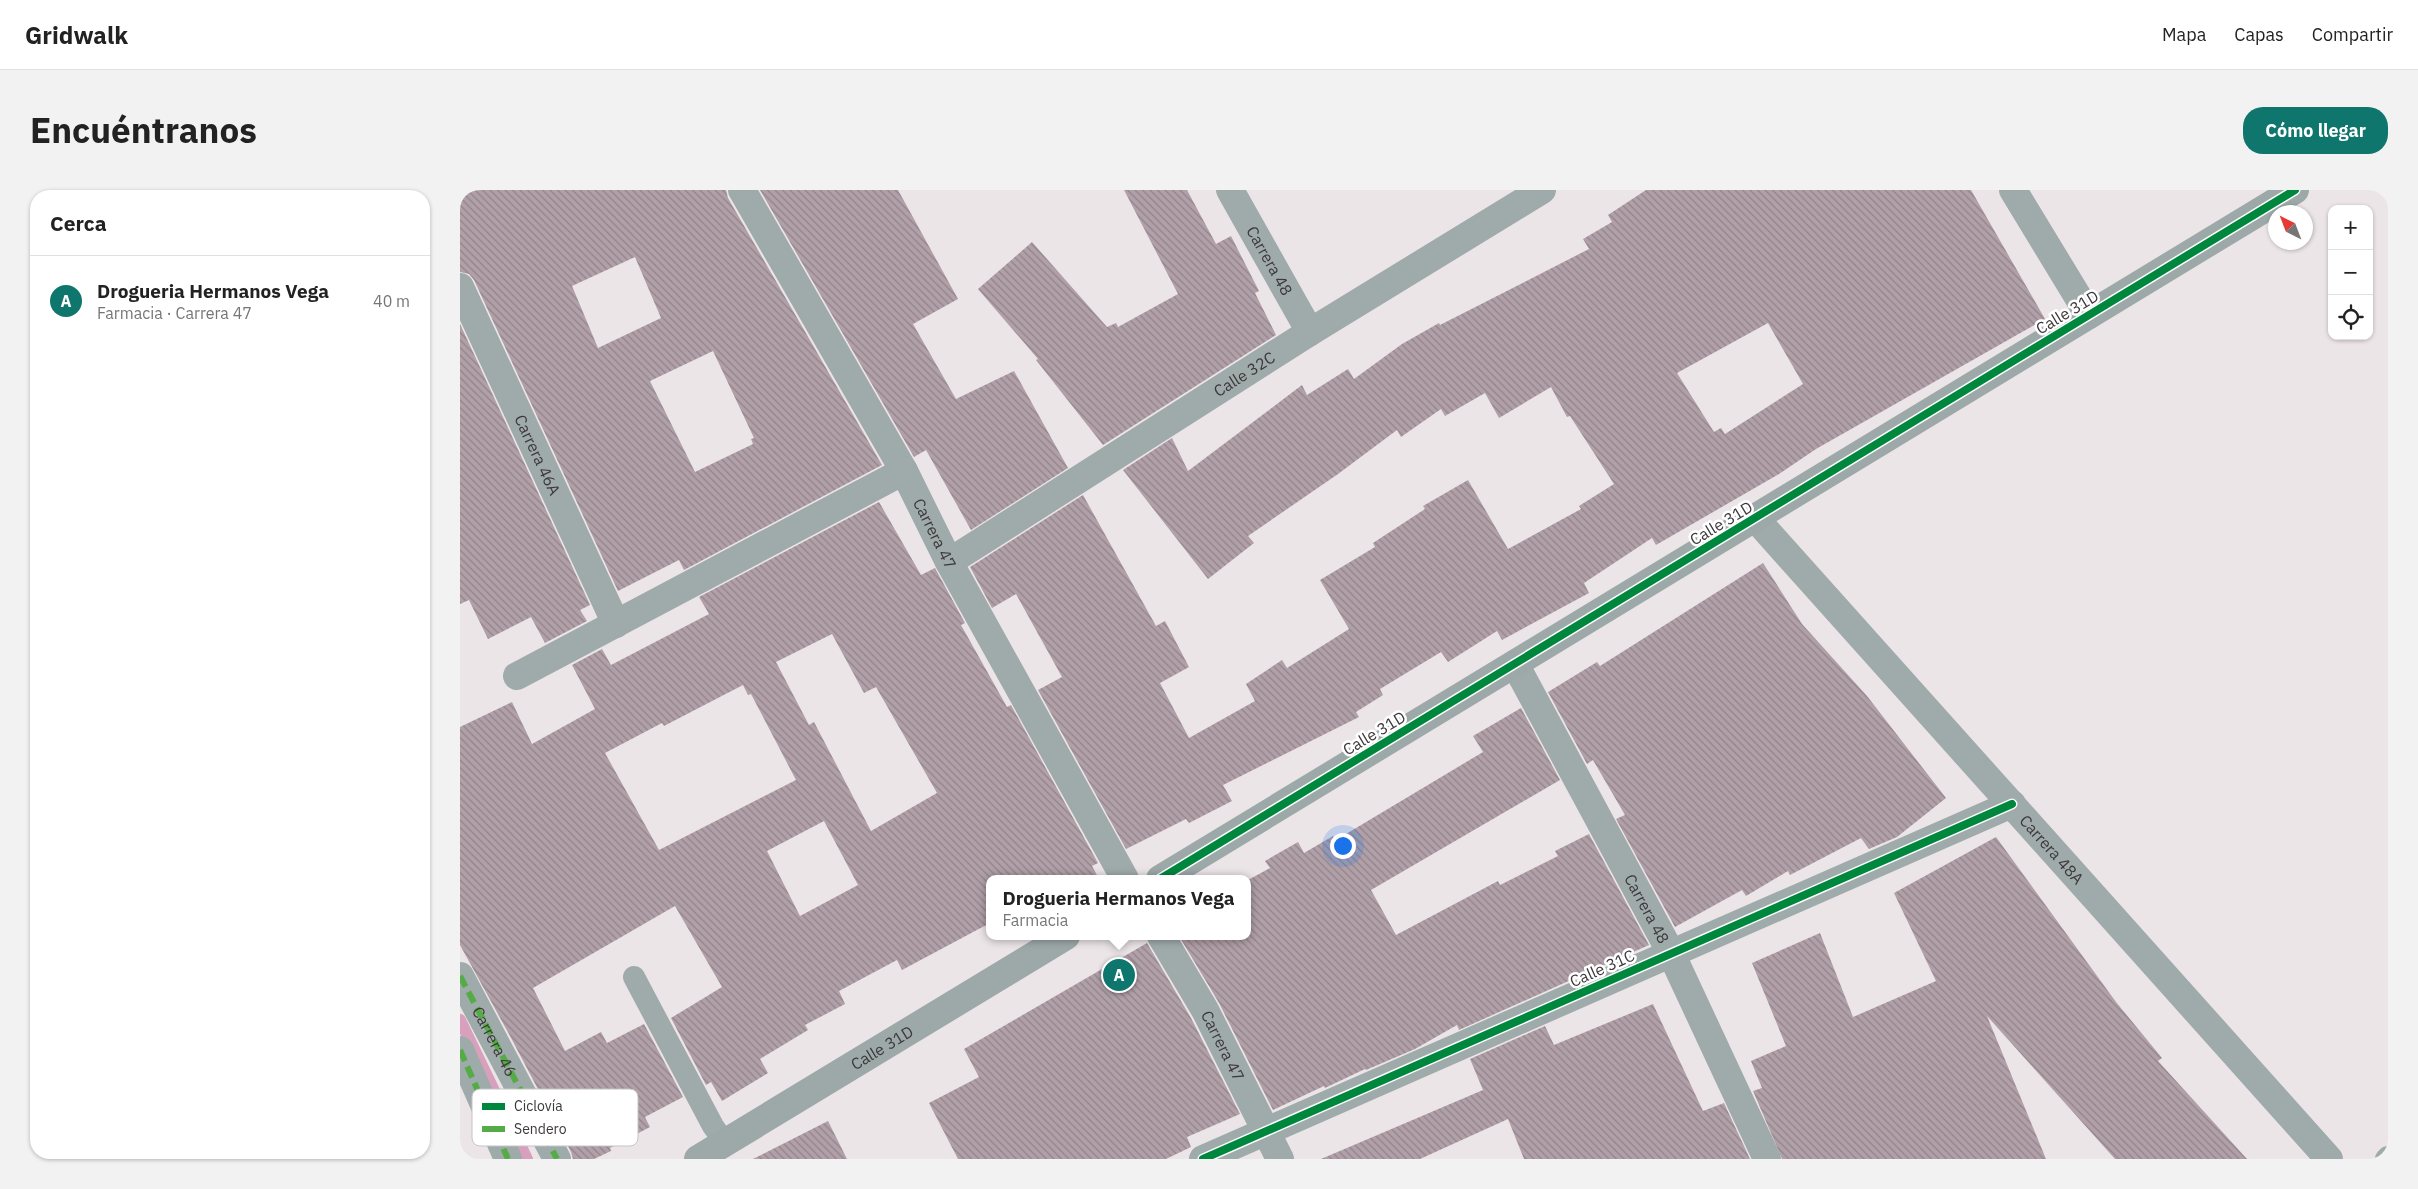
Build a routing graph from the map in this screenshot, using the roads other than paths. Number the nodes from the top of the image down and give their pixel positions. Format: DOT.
graph roads {
  1 [pos="742,190"];
  2 [pos="1230,190"];
  3 [pos="1542,190"];
  4 [pos="2013,190"];
  5 [pos="2295,190"];
  6 [pos="460,287"];
  7 [pos="2089,315"];
  8 [pos="1310,332"];
  9 [pos="904,471"];
  10 [pos="1755,518"];
  11 [pos="949,562"];
  12 [pos="616,624"];
  13 [pos="1515,664"];
  14 [pos="517,676"];
  15 [pos="2012,804"];
  16 [pos="1123,875"];
  17 [pos="1167,875"];
  18 [pos="1059,940"];
  19 [pos="1163,940"];
  20 [pos="1671,953"];
  21 [pos="460,976"];
  22 [pos="634,977"];
  23 [pos="460,1050"];
  24 [pos="477,1089"];
  25 [pos="520,1089"];
  26 [pos="1266,1130"];
  27 [pos="725,1143"];
  28 [pos="502,1146"];
  29 [pos="550,1146"];
  30 [pos="508,1159"];
  31 [pos="557,1159"];
  32 [pos="698,1159"];
  33 [pos="1203,1159"];
  34 [pos="1280,1159"];
  35 [pos="1767,1159"];
  36 [pos="2329,1159"];
  1 -- 9 [label="street, Carrera 47"];
  2 -- 8 [label="street, Carrera 48"];
  3 -- 8 [label="street, Calle 32C"];
  4 -- 7 [label="street"];
  5 -- 7 [label="street, Calle 31D"];
  6 -- 12 [label="street, Carrera 46A"];
  7 -- 10 [label="street, Calle 31D"];
  8 -- 11 [label="street, Calle 32C"];
  9 -- 11 [label="street, Carrera 47"];
  9 -- 12 [label="street"];
  10 -- 13 [label="street, Calle 31D"];
  10 -- 15 [label="street, Carrera 48A"];
  11 -- 16 [label="street, Carrera 47"];
  12 -- 14 [label="street"];
  13 -- 17 [label="street, Calle 31D"];
  13 -- 20 [label="street, Carrera 48"];
  15 -- 20 [label="street, Calle 31C"];
  15 -- 36 [label="street, Carrera 48A"];
  18 -- 27 [label="street, Calle 31D"];
  19 -- 26 [label="street, Carrera 47"];
  20 -- 26 [label="street, Calle 31C"];
  20 -- 35 [label="street, Carrera 48"];
  21 -- 25 [label="street, Carrera 46"];
  22 -- 27 [label="lane"];
  23 -- 24 [label="street"];
  26 -- 33 [label="street, Calle 31C"];
  26 -- 34 [label="street, Carrera 47"];
  27 -- 32 [label="street, Calle 31D"];
  28 -- 30 [label="street"];
  29 -- 31 [label="street, Carrera 46"];
}
